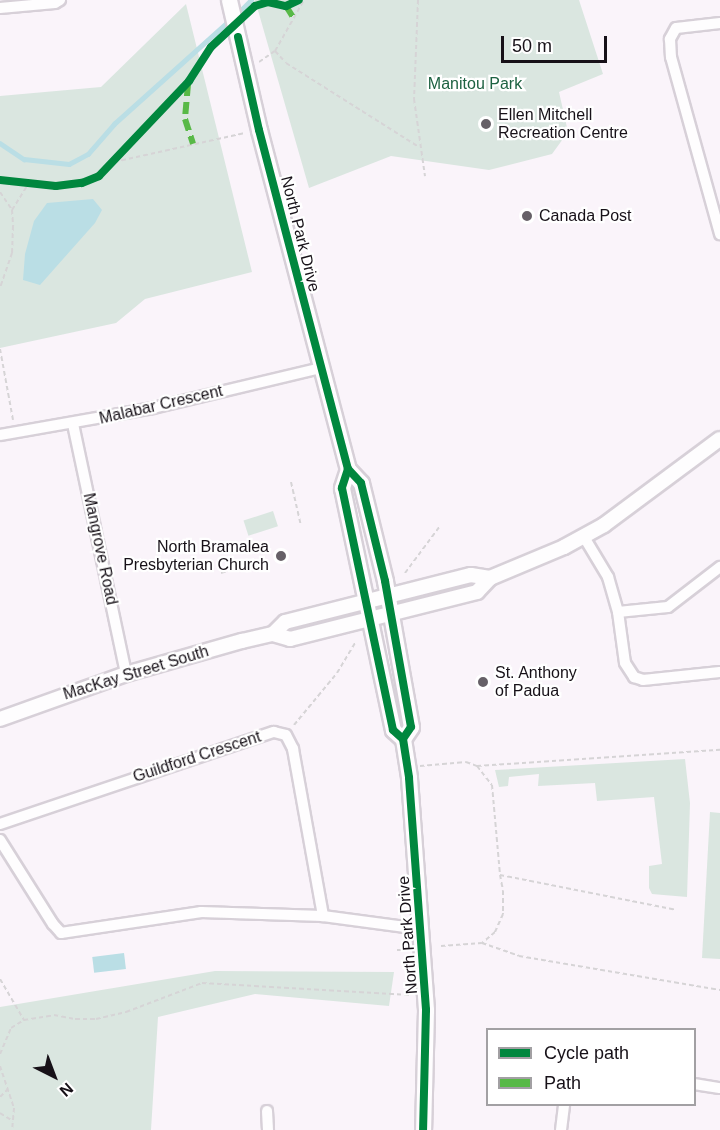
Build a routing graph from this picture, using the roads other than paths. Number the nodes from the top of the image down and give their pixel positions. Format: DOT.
graph roads {
  1 [pos="60,0"];
  2 [pos="229,2"];
  3 [pos="0,8"];
  4 [pos="720,23"];
  5 [pos="720,234"];
  6 [pos="321,368"];
  7 [pos="74,424"];
  8 [pos="0,435"];
  9 [pos="720,439"];
  10 [pos="348,469"];
  11 [pos="584,537"];
  12 [pos="720,567"];
  13 [pos="490,578"];
  14 [pos="388,595"];
  15 [pos="368,601"];
  16 [pos="618,612"];
  17 [pos="392,614"];
  18 [pos="371,618"];
  19 [pos="273,634"];
  20 [pos="720,672"];
  21 [pos="126,674"];
  22 [pos="0,719"];
  23 [pos="403,739"];
  24 [pos="0,824"];
  25 [pos="0,840"];
  26 [pos="323,916"];
  27 [pos="420,929"];
  28 [pos="696,1084"];
  29 [pos="720,1088"];
  30 [pos="564,1106"];
  31 [pos="267,1111"];
  32 [pos="268,1130"];
  33 [pos="423,1130"];
  34 [pos="561,1130"];
  1 -- 3 [label="street"];
  2 -- 6 [label="main road, North Park Drive"];
  4 -- 5 [label="street"];
  6 -- 7 [label="street, Malabar Crescent"];
  6 -- 10 [label="main road, North Park Drive"];
  7 -- 8 [label="street, Malabar Crescent"];
  7 -- 21 [label="street, Mangrove Road"];
  9 -- 11 [label="street"];
  10 -- 14 [label="main road, North Park Drive"];
  10 -- 15 [label="main road, North Park Drive"];
  11 -- 13 [label="street"];
  11 -- 16 [label="street"];
  12 -- 16 [label="street"];
  13 -- 14 [label="street, MacKay Street South"];
  13 -- 17 [label="street, MacKay Street South"];
  14 -- 15 [label="street, MacKay Street South"];
  14 -- 17 [label="main road, North Park Drive"];
  15 -- 18 [label="main road, North Park Drive"];
  15 -- 19 [label="street, MacKay Street South"];
  16 -- 20 [label="street"];
  17 -- 18 [label="street, MacKay Street South"];
  17 -- 23 [label="main road, North Park Drive"];
  18 -- 19 [label="street, MacKay Street South"];
  18 -- 23 [label="main road, North Park Drive"];
  19 -- 21 [label="street, MacKay Street South"];
  21 -- 22 [label="street, MacKay Street South"];
  23 -- 27 [label="main road, North Park Drive"];
  24 -- 26 [label="street, Guildford Crescent"];
  25 -- 26 [label="street"];
  26 -- 27 [label="street"];
  27 -- 33 [label="main road, North Park Drive"];
  28 -- 29 [label="street"];
  30 -- 34 [label="street"];
  31 -- 32 [label="street"];
}
